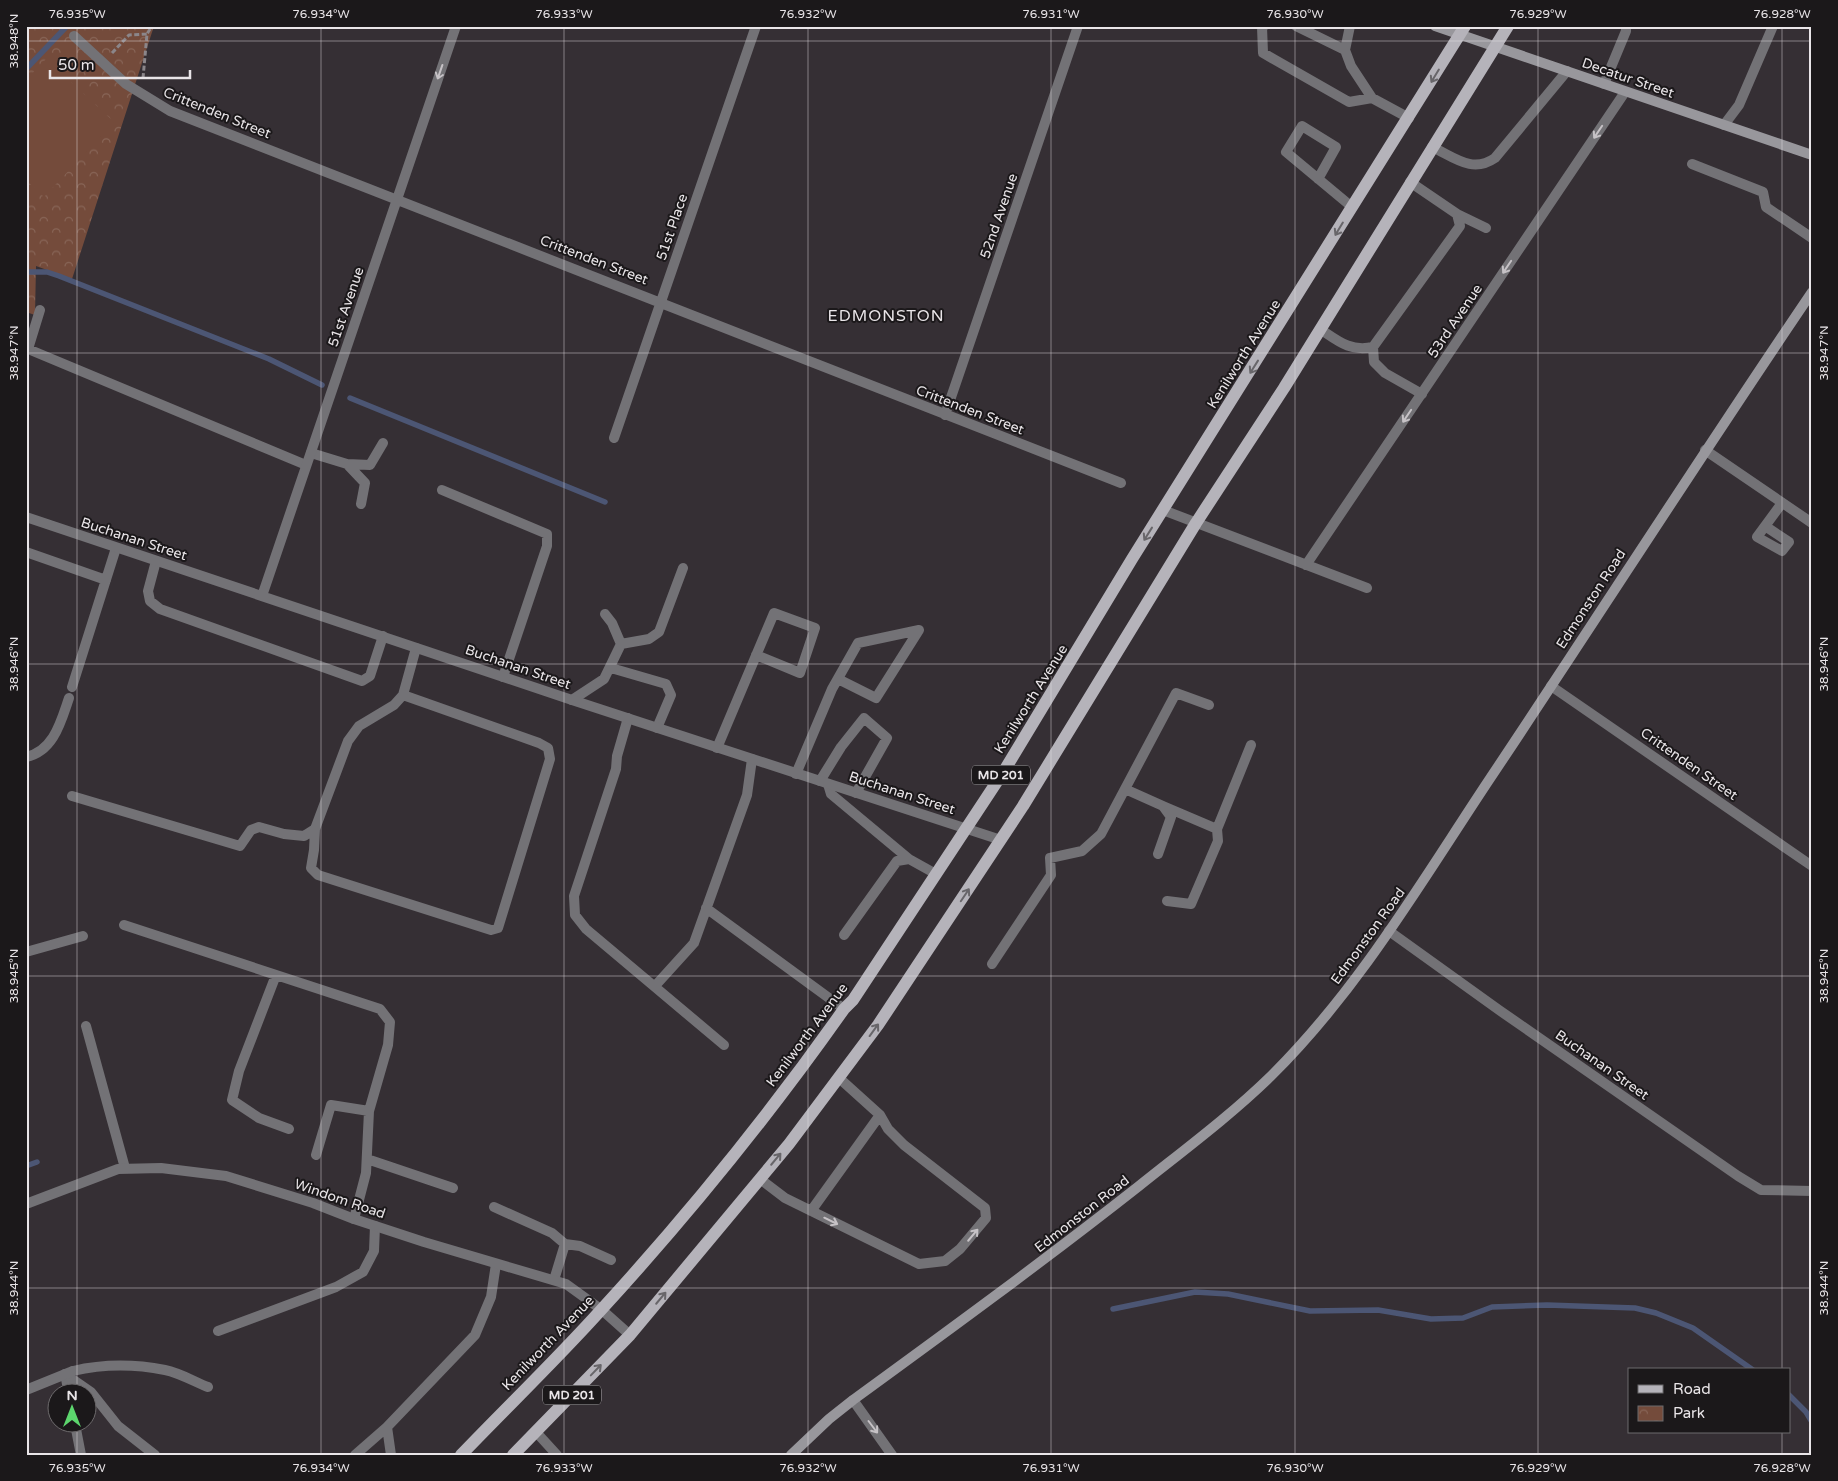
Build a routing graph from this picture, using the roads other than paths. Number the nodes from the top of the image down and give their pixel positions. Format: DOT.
graph roads {
  1 [pos="456,26"];
  2 [pos="756,26"];
  3 [pos="1078,26"];
  4 [pos="1264,26"];
  5 [pos="1296,26"];
  6 [pos="1350,26"];
  7 [pos="1435,26"];
  8 [pos="1508,26"];
  9 [pos="1626,26"];
  10 [pos="1773,26"];
  11 [pos="1462,30"];
  12 [pos="74,36"];
  13 [pos="1496,47"];
  14 [pos="1345,50"];
  15 [pos="1567,71"];
  16 [pos="1604,84"];
  17 [pos="1626,92"];
  18 [pos="1372,98"];
  19 [pos="1409,118"];
  20 [pos="1724,125"];
  21 [pos="1432,147"];
  22 [pos="1812,155"];
  23 [pos="1692,164"];
  24 [pos="1318,179"];
  25 [pos="1410,182"];
  26 [pos="398,198"];
  27 [pos="1352,207"];
  28 [pos="1457,214"];
  29 [pos="1486,228"];
  30 [pos="1812,238"];
  31 [pos="1812,292"];
  32 [pos="661,302"];
  33 [pos="40,310"];
  34 [pos="1320,329"];
  35 [pos="1373,347"];
  36 [pos="27,350"];
  37 [pos="1422,394"];
  38 [pos="945,415"];
  39 [pos="614,438"];
  40 [pos="383,443"];
  41 [pos="1705,450"];
  42 [pos="311,453"];
  43 [pos="347,464"];
  44 [pos="306,465"];
  45 [pos="1121,483"];
  46 [pos="442,490"];
  47 [pos="1782,503"];
  48 [pos="361,504"];
  49 [pos="1163,510"];
  50 [pos="26,517"];
  51 [pos="1196,523"];
  52 [pos="1812,523"];
  53 [pos="1765,526"];
  54 [pos="116,548"];
  55 [pos="26,552"];
  56 [pos="156,561"];
  57 [pos="1306,565"];
  58 [pos="683,568"];
  59 [pos="106,580"];
  60 [pos="1367,588"];
  61 [pos="262,596"];
  62 [pos="606,614"];
  63 [pos="383,636"];
  64 [pos="621,644"];
  65 [pos="416,648"];
  66 [pos="756,656"];
  67 [pos="611,668"];
  68 [pos="503,677"];
  69 [pos="838,679"];
  70 [pos="1551,686"];
  71 [pos="72,687"];
  72 [pos="403,695"];
  73 [pos="69,698"];
  74 [pos="572,700"];
  75 [pos="1209,705"];
  76 [pos="628,718"];
  77 [pos="657,728"];
  78 [pos="1251,745"];
  79 [pos="717,748"];
  80 [pos="26,757"];
  81 [pos="752,759"];
  82 [pos="796,774"];
  83 [pos="824,782"];
  84 [pos="1125,789"];
  85 [pos="856,793"];
  86 [pos="72,796"];
  87 [pos="1163,806"];
  88 [pos="966,828"];
  89 [pos="315,829"];
  90 [pos="1216,829"];
  91 [pos="1002,840"];
  92 [pos="1158,854"];
  93 [pos="909,859"];
  94 [pos="1812,866"];
  95 [pos="936,874"];
  96 [pos="1167,901"];
  97 [pos="706,908"];
  98 [pos="124,925"];
  99 [pos="1389,930"];
  100 [pos="844,935"];
  101 [pos="83,936"];
  102 [pos="26,952"];
  103 [pos="992,964"];
  104 [pos="276,975"];
  105 [pos="655,986"];
  106 [pos="844,1008"];
  107 [pos="86,1026"];
  108 [pos="724,1045"];
  109 [pos="839,1078"];
  110 [pos="369,1111"];
  111 [pos="880,1114"];
  112 [pos="289,1129"];
  113 [pos="316,1155"];
  114 [pos="366,1159"];
  115 [pos="125,1168"];
  116 [pos="760,1179"];
  117 [pos="454,1188"];
  118 [pos="1812,1191"];
  119 [pos="26,1204"];
  120 [pos="494,1208"];
  121 [pos="811,1211"];
  122 [pos="354,1219"];
  123 [pos="375,1226"];
  124 [pos="564,1244"];
  125 [pos="611,1260"];
  126 [pos="496,1264"];
  127 [pos="554,1280"];
  128 [pos="602,1310"];
  129 [pos="218,1331"];
  130 [pos="630,1335"];
  131 [pos="69,1372"];
  132 [pos="69,1384"];
  133 [pos="208,1388"];
  134 [pos="26,1390"];
  135 [pos="853,1400"];
  136 [pos="386,1427"];
  137 [pos="536,1432"];
  138 [pos="77,1434"];
  139 [pos="81,1455"];
  140 [pos="155,1455"];
  141 [pos="355,1455"];
  142 [pos="391,1455"];
  143 [pos="461,1455"];
  144 [pos="513,1455"];
  145 [pos="556,1455"];
  146 [pos="791,1455"];
  147 [pos="892,1455"];
  1 -- 26 [label="street, 51st Avenue, one-way"];
  2 -- 32 [label="street, 51st Place"];
  3 -- 38 [label="street, 52nd Avenue"];
  4 -- 18 [label="street"];
  5 -- 14 [label="street"];
  6 -- 14 [label="street"];
  7 -- 11 [label="street, Decatur Street"];
  8 -- 13 [label="main road, MD 201"];
  9 -- 16 [label="street"];
  10 -- 20 [label="street"];
  11 -- 13 [label="street, Decatur Street"];
  11 -- 19 [label="main road, Kenilworth Avenue / MD 201, one-way"];
  12 -- 26 [label="street, Crittenden Street"];
  13 -- 15 [label="street, Decatur Street"];
  13 -- 21 [label="main road, MD 201"];
  14 -- 18 [label="street"];
  15 -- 16 [label="street, Decatur Street"];
  15 -- 21 [label="street"];
  16 -- 17 [label="street, Decatur Street"];
  17 -- 20 [label="street, Decatur Street"];
  17 -- 37 [label="street, 53rd Avenue, one-way"];
  18 -- 19 [label="street"];
  19 -- 27 [label="main road, Kenilworth Avenue / MD 201"];
  20 -- 22 [label="street, Decatur Street"];
  21 -- 25 [label="main road, MD 201"];
  23 -- 30 [label="street"];
  24 -- 24 [label="street"];
  24 -- 27 [label="street"];
  25 -- 28 [label="street"];
  25 -- 34 [label="main road, MD 201"];
  26 -- 32 [label="street, Crittenden Street"];
  26 -- 42 [label="street, 51st Avenue"];
  27 -- 49 [label="main road, Kenilworth Avenue / MD 201, one-way"];
  28 -- 29 [label="street"];
  28 -- 35 [label="street"];
  31 -- 41 [label="street, Edmonston Road"];
  32 -- 38 [label="street, Crittenden Street"];
  32 -- 39 [label="street, 51st Place"];
  33 -- 36 [label="street"];
  34 -- 35 [label="street"];
  34 -- 51 [label="main road, MD 201"];
  35 -- 37 [label="street"];
  36 -- 44 [label="street"];
  37 -- 57 [label="street, 53rd Avenue, one-way"];
  38 -- 45 [label="street, Crittenden Street"];
  40 -- 43 [label="street"];
  41 -- 47 [label="street"];
  41 -- 70 [label="street, Edmonston Road"];
  42 -- 43 [label="street"];
  42 -- 44 [label="street, 51st Avenue"];
  43 -- 48 [label="street"];
  44 -- 61 [label="street, 51st Avenue"];
  46 -- 68 [label="street"];
  47 -- 52 [label="street"];
  47 -- 53 [label="street"];
  49 -- 51 [label="street"];
  49 -- 88 [label="main road, Kenilworth Avenue / MD 201, one-way"];
  50 -- 54 [label="street, Buchanan Street"];
  51 -- 57 [label="street"];
  51 -- 91 [label="main road, MD 201"];
  54 -- 56 [label="street, Buchanan Street"];
  54 -- 59 [label="street"];
  55 -- 59 [label="street"];
  56 -- 61 [label="street, Buchanan Street"];
  56 -- 63 [label="street"];
  57 -- 60 [label="street"];
  58 -- 64 [label="street"];
  59 -- 71 [label="street"];
  61 -- 63 [label="street, Buchanan Street"];
  62 -- 64 [label="street"];
  63 -- 65 [label="street, Buchanan Street"];
  64 -- 67 [label="street"];
  65 -- 68 [label="street, Buchanan Street"];
  65 -- 72 [label="street"];
  66 -- 66 [label="street"];
  66 -- 79 [label="street"];
  67 -- 74 [label="street"];
  67 -- 77 [label="street"];
  68 -- 74 [label="street, Buchanan Street"];
  69 -- 69 [label="street"];
  69 -- 82 [label="street"];
  70 -- 94 [label="street, Crittenden Street"];
  70 -- 99 [label="street, Edmonston Road"];
  72 -- 89 [label="street"];
  72 -- 89 [label="street"];
  73 -- 80 [label="street"];
  74 -- 76 [label="street, Buchanan Street"];
  75 -- 84 [label="street"];
  76 -- 77 [label="street, Buchanan Street"];
  76 -- 105 [label="street"];
  77 -- 79 [label="street, Buchanan Street"];
  78 -- 90 [label="street"];
  79 -- 81 [label="street, Buchanan Street"];
  81 -- 82 [label="street, Buchanan Street"];
  81 -- 97 [label="street"];
  82 -- 83 [label="street, Buchanan Street"];
  83 -- 85 [label="street, Buchanan Street"];
  83 -- 85 [label="street"];
  83 -- 93 [label="street"];
  84 -- 87 [label="street"];
  84 -- 103 [label="street"];
  85 -- 88 [label="street, Buchanan Street"];
  86 -- 89 [label="street"];
  87 -- 90 [label="street"];
  87 -- 92 [label="street"];
  88 -- 91 [label="street, Buchanan Street"];
  88 -- 95 [label="main road, Kenilworth Avenue / MD 201"];
  90 -- 96 [label="street"];
  109 -- 91 [label="main road, MD 201, one-way"];
  93 -- 95 [label="street"];
  93 -- 100 [label="street"];
  95 -- 106 [label="main road, Kenilworth Avenue / MD 201"];
  97 -- 105 [label="street"];
  97 -- 106 [label="street"];
  98 -- 104 [label="street"];
  99 -- 118 [label="street, Buchanan Street"];
  99 -- 135 [label="street, Edmonston Road"];
  101 -- 102 [label="street"];
  104 -- 110 [label="street"];
  104 -- 112 [label="street"];
  105 -- 108 [label="street"];
  106 -- 128 [label="main road, Kenilworth Avenue / MD 201"];
  107 -- 115 [label="street"];
  109 -- 111 [label="street"];
  116 -- 109 [label="main road, MD 201, one-way"];
  110 -- 113 [label="street"];
  110 -- 114 [label="street"];
  111 -- 121 [label="street"];
  121 -- 111 [label="street, one-way"];
  114 -- 117 [label="street"];
  114 -- 122 [label="street"];
  115 -- 119 [label="street, Windom Road"];
  115 -- 122 [label="street, Windom Road"];
  116 -- 121 [label="street"];
  130 -- 116 [label="main road, MD 201, one-way"];
  120 -- 124 [label="street"];
  122 -- 123 [label="street, Windom Road"];
  123 -- 126 [label="street, Windom Road"];
  123 -- 129 [label="street"];
  124 -- 125 [label="street"];
  124 -- 127 [label="street"];
  126 -- 127 [label="street, Windom Road"];
  126 -- 136 [label="street"];
  127 -- 128 [label="street, Windom Road"];
  128 -- 130 [label="street, Windom Road"];
  128 -- 143 [label="main road, Kenilworth Avenue / MD 201"];
  137 -- 130 [label="main road, MD 201, one-way"];
  131 -- 132 [label="street"];
  131 -- 133 [label="street"];
  131 -- 134 [label="street"];
  131 -- 140 [label="street"];
  135 -- 146 [label="street, Edmonston Road"];
  135 -- 147 [label="street, one-way"];
  136 -- 141 [label="street"];
  136 -- 142 [label="street"];
  137 -- 144 [label="main road, MD 201"];
  137 -- 145 [label="street"];
  138 -- 139 [label="street"];
}
